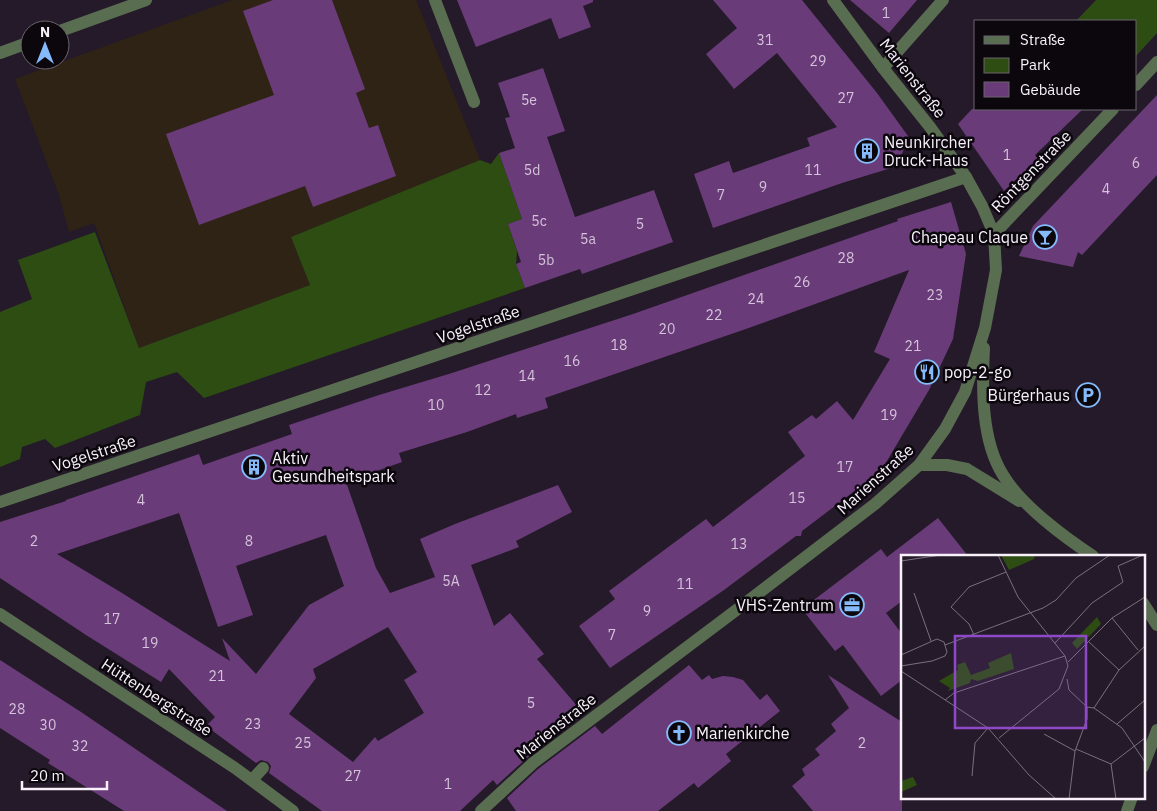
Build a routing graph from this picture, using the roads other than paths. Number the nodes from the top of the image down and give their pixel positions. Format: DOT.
graph roads {
  1 [pos="146,0"];
  2 [pos="435,0"];
  3 [pos="833,0"];
  4 [pos="943,0"];
  5 [pos="70,27"];
  6 [pos="20,46"];
  7 [pos="0,53"];
  8 [pos="1157,62"];
  9 [pos="883,68"];
  10 [pos="1137,84"];
  11 [pos="474,102"];
  12 [pos="1112,110"];
  13 [pos="966,177"];
  14 [pos="994,234"];
  15 [pos="985,328"];
  16 [pos="919,465"];
  17 [pos="0,502"];
  18 [pos="1029,507"];
  19 [pos="1092,555"];
  20 [pos="1144,605"];
  21 [pos="0,614"];
  22 [pos="1157,625"];
  23 [pos="1157,730"];
  24 [pos="1144,764"];
  25 [pos="262,768"];
  26 [pos="252,780"];
  27 [pos="1132,798"];
  28 [pos="292,811"];
  29 [pos="481,811"];
  30 [pos="1127,811"];
  1 -- 5 [label="street"];
  2 -- 11 [label="street"];
  3 -- 9 [label="street, Marienstraße"];
  4 -- 9 [label="street"];
  6 -- 7 [label="street"];
  8 -- 10 [label="street"];
  9 -- 13 [label="street, Marienstraße"];
  12 -- 14 [label="street, Röntgenstraße"];
  13 -- 14 [label="street, Marienstraße"];
  13 -- 17 [label="street, Vogelstraße"];
  14 -- 15 [label="street, Marienstraße"];
  15 -- 16 [label="street, Marienstraße"];
  15 -- 18 [label="street"];
  16 -- 18 [label="street"];
  16 -- 29 [label="street, Marienstraße"];
  18 -- 19 [label="street"];
  20 -- 22 [label="street"];
  21 -- 26 [label="street, Hüttenbergstraße"];
  23 -- 24 [label="street"];
  25 -- 26 [label="street"];
  26 -- 28 [label="street, Hüttenbergstraße"];
  27 -- 30 [label="street"];
}
